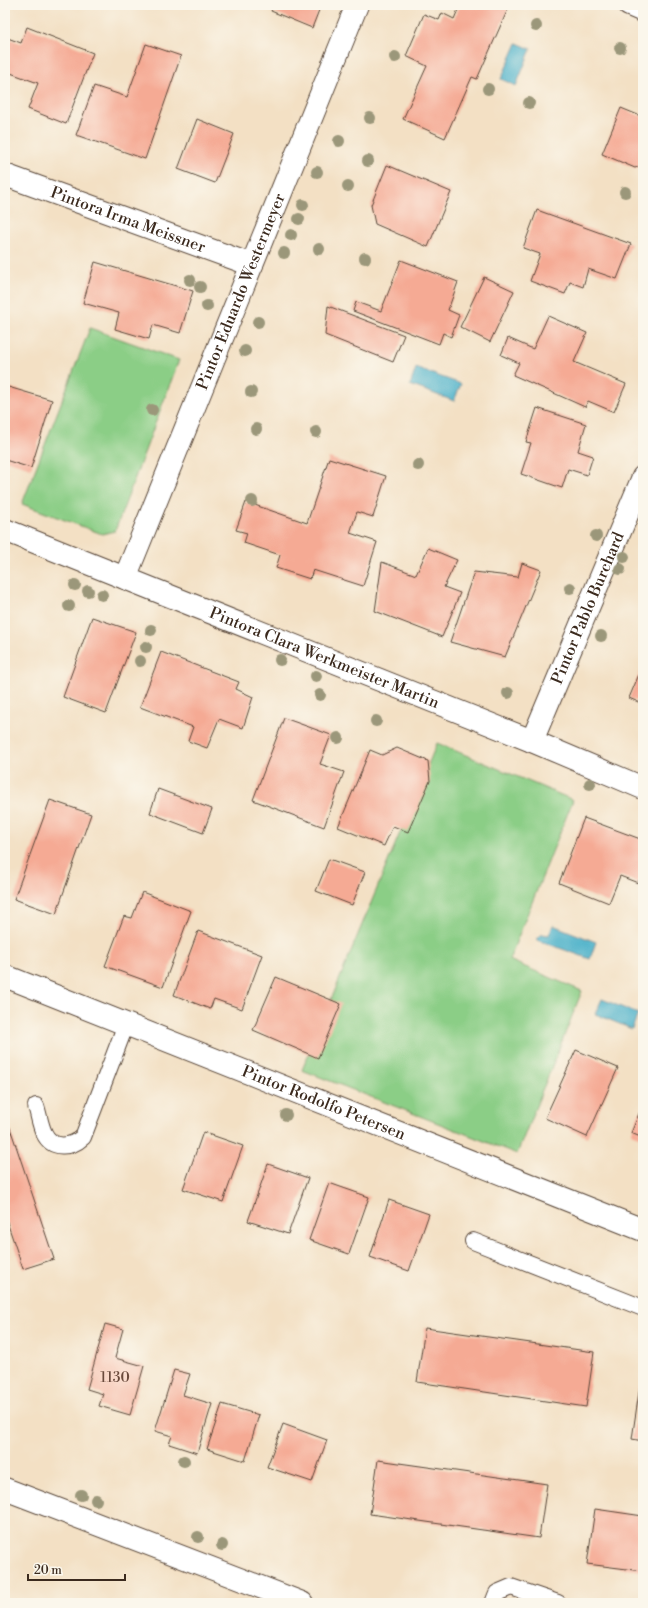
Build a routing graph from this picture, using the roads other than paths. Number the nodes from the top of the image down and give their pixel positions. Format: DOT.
graph roads {
  1 [pos="357,5"];
  2 [pos="629,5"];
  3 [pos="643,11"];
  4 [pos="5,175"];
  5 [pos="252,265"];
  6 [pos="643,476"];
  7 [pos="5,530"];
  8 [pos="125,578"];
  9 [pos="532,741"];
  10 [pos="643,788"];
  11 [pos="5,976"];
  12 [pos="126,1024"];
  13 [pos="36,1106"];
  14 [pos="643,1230"];
  15 [pos="473,1242"];
  16 [pos="643,1308"];
  17 [pos="5,1489"];
  18 [pos="246,1581"];
  19 [pos="256,1603"];
  20 [pos="302,1603"];
  21 [pos="493,1603"];
  22 [pos="558,1603"];
  1 -- 5 [label="street, Pintor Eduardo Westermeyer"];
  2 -- 3 [label="street"];
  4 -- 5 [label="street, Pintora Irma Meissner"];
  5 -- 8 [label="street, Pintor Eduardo Westermeyer"];
  6 -- 9 [label="street, Pintor Pablo Burchard"];
  7 -- 8 [label="street, Pintora Clara Werkmeister Martin"];
  8 -- 9 [label="street, Pintora Clara Werkmeister Martin"];
  9 -- 10 [label="street, Pintora Clara Werkmeister Martin"];
  11 -- 12 [label="street, Pintor Rodolfo Petersen"];
  12 -- 13 [label="lane"];
  12 -- 14 [label="street, Pintor Rodolfo Petersen"];
  15 -- 16 [label="lane"];
  17 -- 18 [label="street"];
  18 -- 19 [label="street"];
  18 -- 20 [label="street"];
  21 -- 22 [label="lane"];
}
